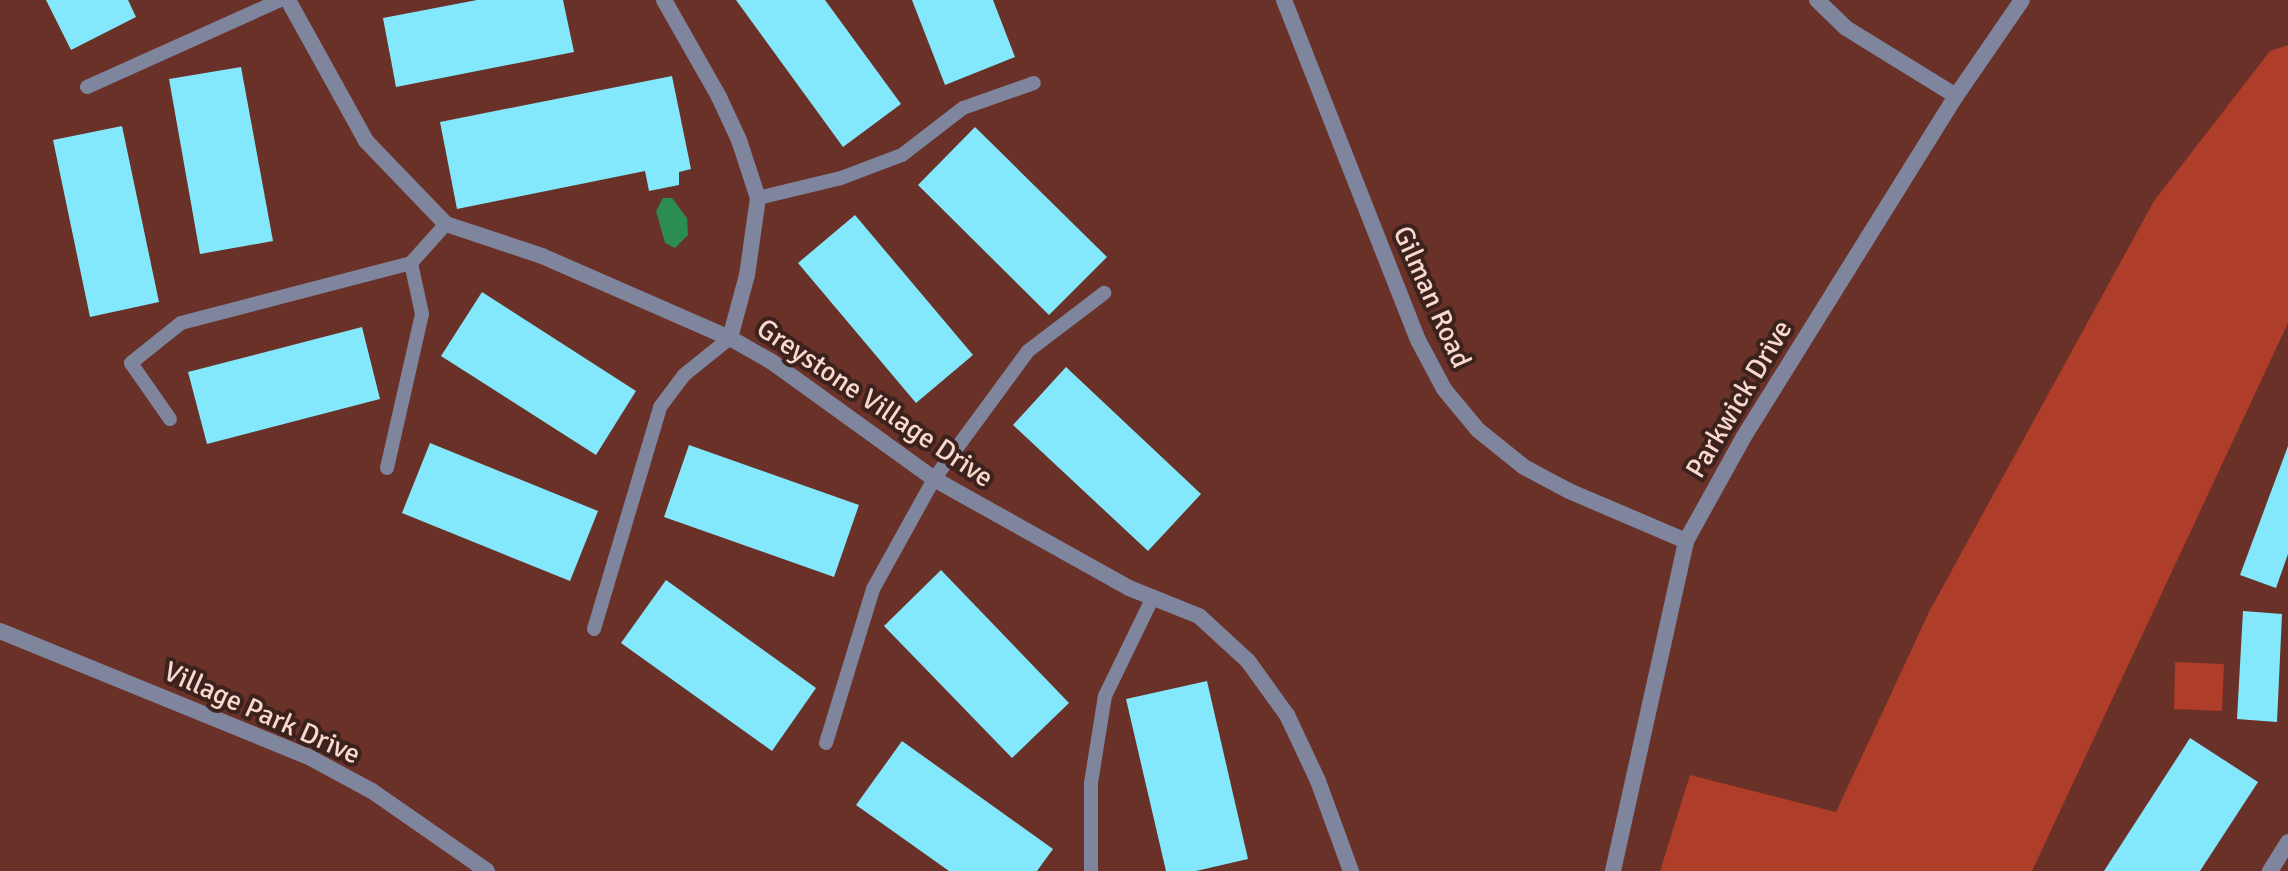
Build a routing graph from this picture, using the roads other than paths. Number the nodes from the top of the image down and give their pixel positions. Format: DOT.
graph roads {
  1 [pos="281,0"];
  2 [pos="288,0"];
  3 [pos="664,0"];
  4 [pos="1284,0"];
  5 [pos="1817,0"];
  6 [pos="2022,0"];
  7 [pos="1034,83"];
  8 [pos="87,87"];
  9 [pos="1956,96"];
  10 [pos="758,198"];
  11 [pos="446,224"];
  12 [pos="411,263"];
  13 [pos="1104,293"];
  14 [pos="730,338"];
  15 [pos="170,419"];
  16 [pos="387,468"];
  17 [pos="934,479"];
  18 [pos="1686,541"];
  19 [pos="1153,597"];
  20 [pos="594,629"];
  21 [pos="0,631"];
  22 [pos="826,743"];
  23 [pos="2288,842"];
  24 [pos="487,871"];
  25 [pos="1091,871"];
  26 [pos="1351,871"];
  27 [pos="1613,871"];
  28 [pos="2270,871"];
  1 -- 8 [label="lane"];
  2 -- 11 [label="street, Greystone Village Drive"];
  3 -- 10 [label="street"];
  4 -- 18 [label="street, Gilman Road"];
  5 -- 9 [label="street"];
  6 -- 9 [label="street, Parkwick Drive"];
  7 -- 10 [label="lane"];
  9 -- 18 [label="street, Parkwick Drive"];
  10 -- 14 [label="street"];
  11 -- 12 [label="lane"];
  11 -- 14 [label="street, Greystone Village Drive"];
  12 -- 15 [label="lane"];
  12 -- 16 [label="lane"];
  13 -- 17 [label="lane"];
  14 -- 17 [label="street, Greystone Village Drive"];
  14 -- 20 [label="lane"];
  17 -- 19 [label="street, Greystone Village Drive"];
  17 -- 22 [label="lane"];
  18 -- 27 [label="street, Parkwick Drive"];
  19 -- 25 [label="lane"];
  19 -- 26 [label="street, Greystone Village Drive"];
  21 -- 24 [label="street, Village Park Drive"];
  23 -- 28 [label="street"];
}
